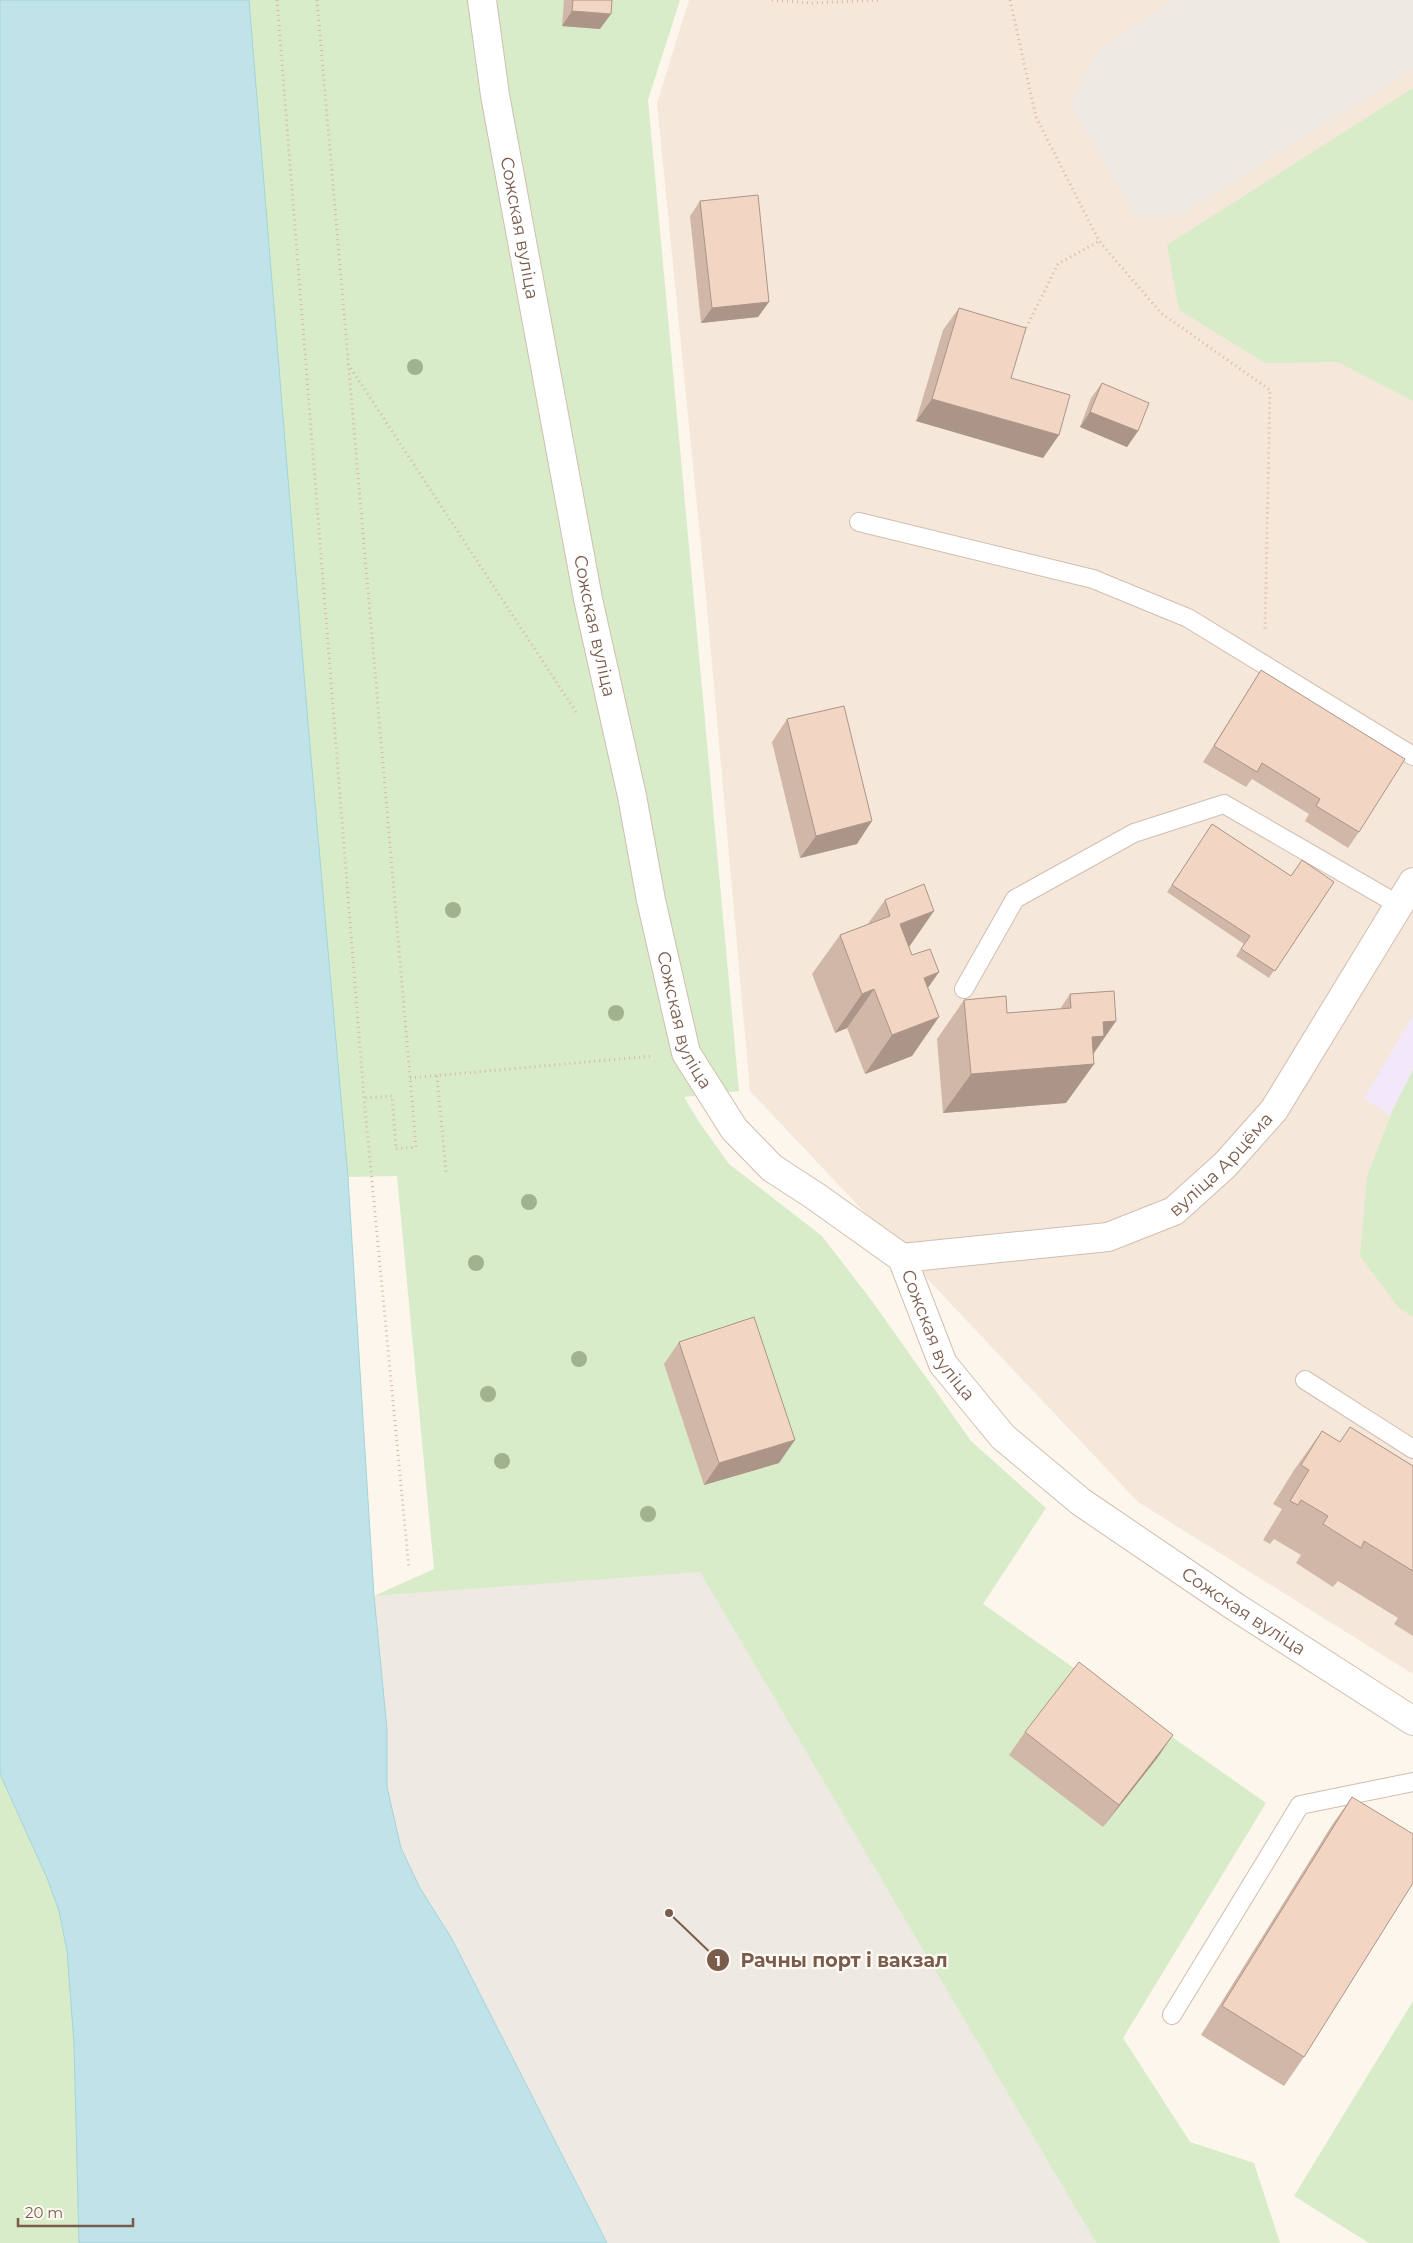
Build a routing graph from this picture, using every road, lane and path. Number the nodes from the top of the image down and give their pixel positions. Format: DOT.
graph roads {
  1 [pos="277,0"];
  2 [pos="317,0"];
  3 [pos="482,0"];
  4 [pos="772,0"];
  5 [pos="882,0"];
  6 [pos="1010,0"];
  7 [pos="1099,241"];
  8 [pos="1023,334"];
  9 [pos="348,363"];
  10 [pos="859,522"];
  11 [pos="1264,666"];
  12 [pos="577,714"];
  13 [pos="1413,756"];
  14 [pos="1413,882"];
  15 [pos="1399,905"];
  16 [pos="964,990"];
  17 [pos="686,1052"];
  18 [pos="437,1076"];
  19 [pos="410,1078"];
  20 [pos="364,1098"];
  21 [pos="446,1172"];
  22 [pos="902,1258"];
  23 [pos="1305,1380"];
  24 [pos="1413,1449"];
  25 [pos="409,1569"];
  26 [pos="1413,1721"];
  27 [pos="1413,1782"];
  28 [pos="1172,2016"];
  1 -- 20 [label="path"];
  2 -- 9 [label="path"];
  3 -- 17 [label="street, Сожская вуліца"];
  4 -- 5 [label="path"];
  6 -- 7 [label="path"];
  7 -- 8 [label="path"];
  7 -- 11 [label="path"];
  9 -- 12 [label="path"];
  9 -- 19 [label="path"];
  10 -- 11 [label="lane"];
  11 -- 13 [label="lane"];
  14 -- 15 [label="street, вуліца Арцёма"];
  15 -- 16 [label="lane"];
  15 -- 22 [label="street, вуліца Арцёма"];
  17 -- 18 [label="path"];
  17 -- 22 [label="street, Сожская вуліца"];
  18 -- 19 [label="path"];
  18 -- 21 [label="path"];
  19 -- 20 [label="path"];
  20 -- 25 [label="path"];
  22 -- 26 [label="street, Сожская вуліца"];
  23 -- 24 [label="lane"];
  27 -- 28 [label="lane"];
}
